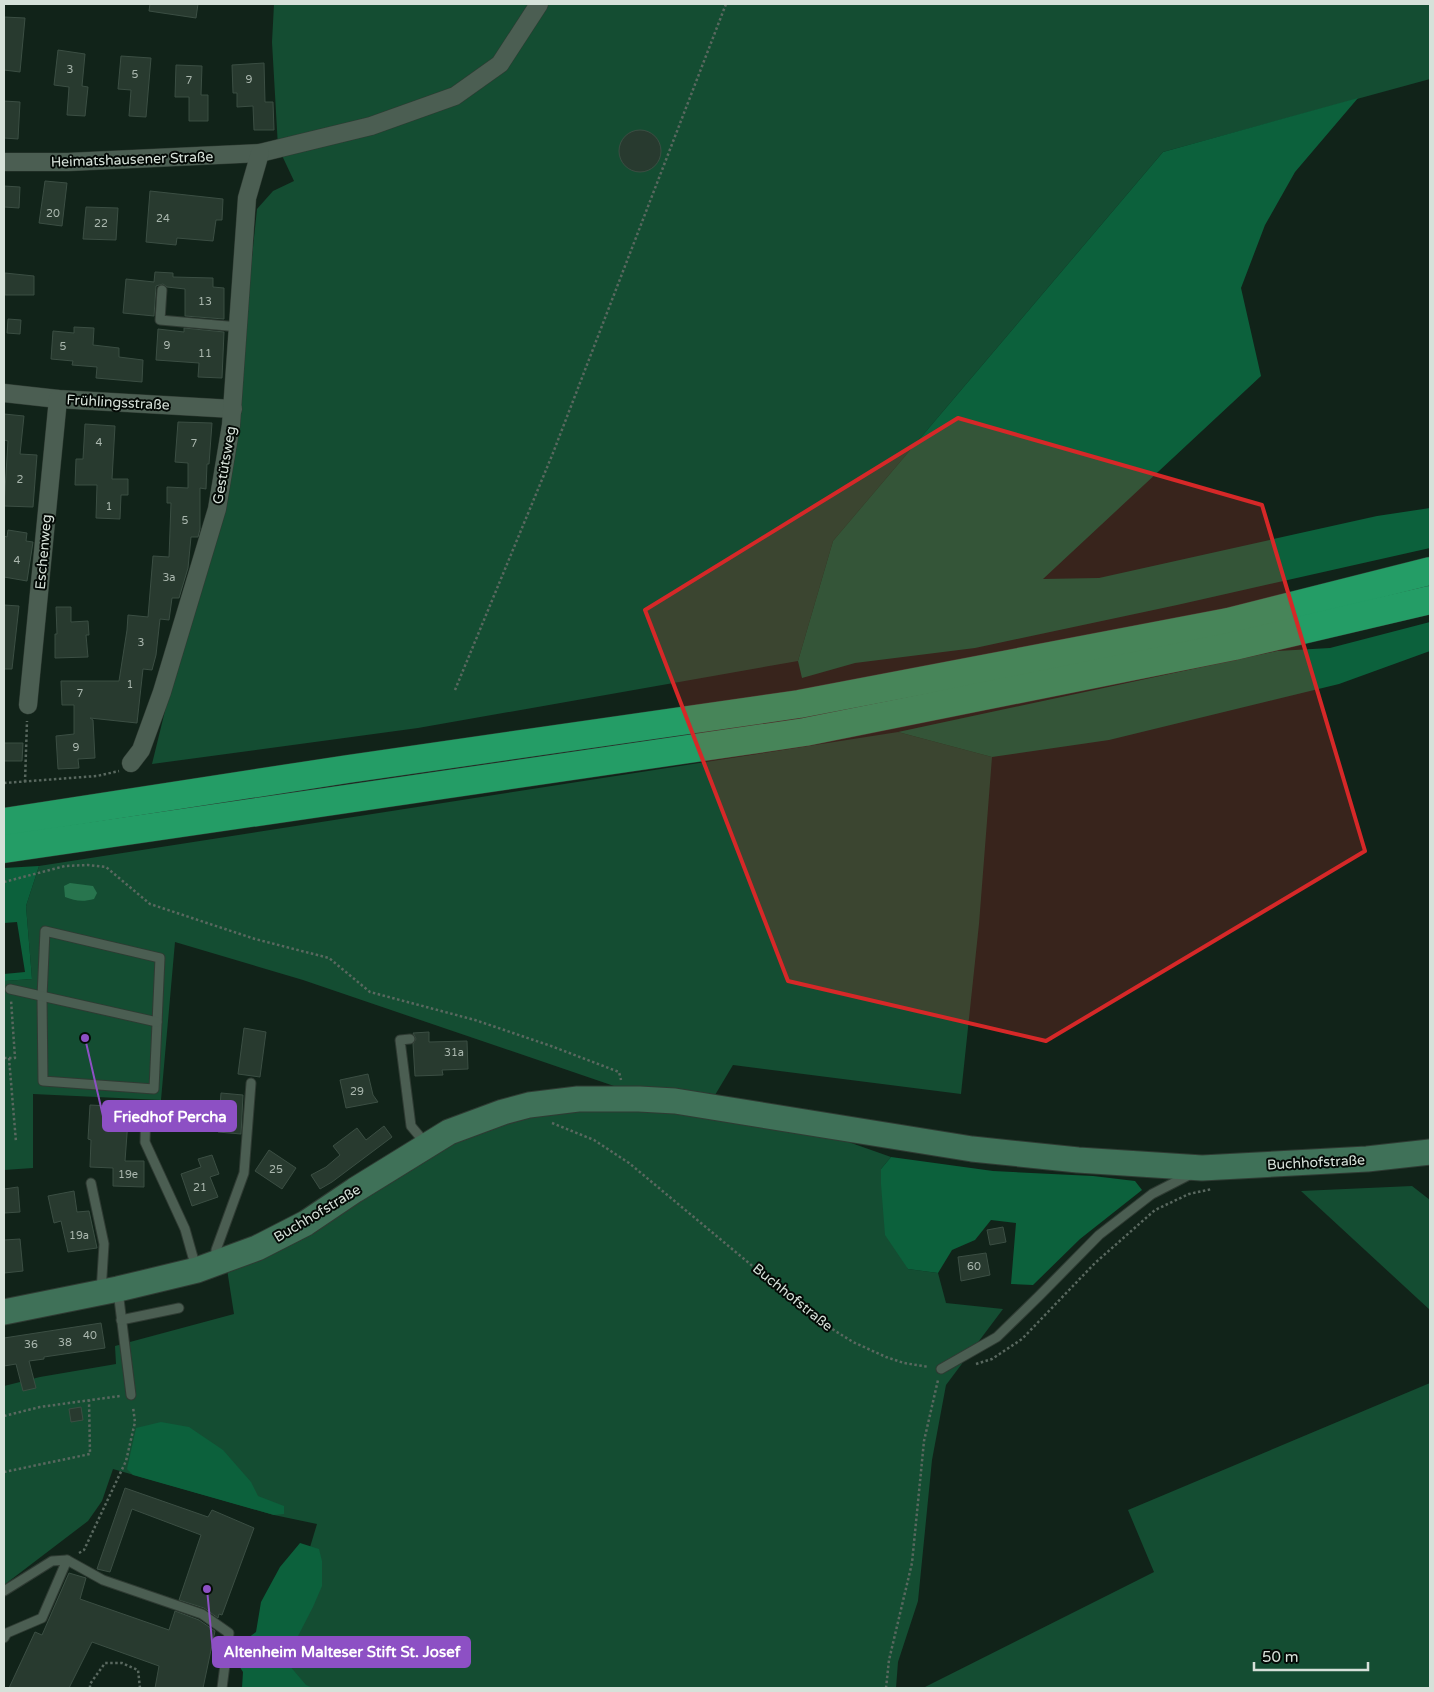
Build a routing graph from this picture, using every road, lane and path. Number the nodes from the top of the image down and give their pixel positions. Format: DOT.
graph roads {
  1 [pos="539,4"];
  2 [pos="726,4"];
  3 [pos="260,154"];
  4 [pos="4,162"];
  5 [pos="162,290"];
  6 [pos="239,327"];
  7 [pos="4,393"];
  8 [pos="58,399"];
  9 [pos="233,409"];
  10 [pos="1430,572"];
  11 [pos="1430,600"];
  12 [pos="455,690"];
  13 [pos="28,706"];
  14 [pos="131,763"];
  15 [pos="25,782"];
  16 [pos="4,783"];
  17 [pos="4,822"];
  18 [pos="4,850"];
  19 [pos="4,882"];
  20 [pos="10,989"];
  21 [pos="42,997"];
  22 [pos="157,1022"];
  23 [pos="410,1039"];
  24 [pos="4,1058"];
  25 [pos="9,1058"];
  26 [pos="251,1083"];
  27 [pos="622,1099"];
  28 [pos="146,1108"];
  29 [pos="550,1123"];
  30 [pos="16,1142"];
  31 [pos="427,1146"];
  32 [pos="1430,1152"];
  33 [pos="1209,1178"];
  34 [pos="91,1183"];
  35 [pos="206,1267"];
  36 [pos="109,1291"];
  37 [pos="179,1308"];
  38 [pos="4,1312"];
  39 [pos="122,1320"];
  40 [pos="975,1364"];
  41 [pos="941,1369"];
  42 [pos="131,1395"];
  43 [pos="89,1400"];
  44 [pos="4,1416"];
  45 [pos="4,1472"];
  46 [pos="67,1560"];
  47 [pos="4,1591"];
  48 [pos="4,1638"];
  49 [pos="90,1688"];
  50 [pos="140,1688"];
  51 [pos="222,1688"];
  52 [pos="886,1688"];
  1 -- 3 [label="street, Heimatshausener Straße"];
  2 -- 12 [label="path"];
  3 -- 4 [label="street, Heimatshausener Straße"];
  3 -- 6 [label="street, Gestütsweg"];
  5 -- 6 [label="lane"];
  6 -- 9 [label="street, Gestütsweg"];
  7 -- 8 [label="street, Frühlingsstraße"];
  8 -- 9 [label="street, Frühlingsstraße"];
  8 -- 13 [label="street, Eschenweg"];
  9 -- 14 [label="street, Gestütsweg"];
  10 -- 17 [label="highway"];
  11 -- 18 [label="highway"];
  13 -- 15 [label="path"];
  14 -- 15 [label="path"];
  15 -- 16 [label="path"];
  19 -- 27 [label="path"];
  20 -- 21 [label="lane"];
  20 -- 25 [label="path"];
  21 -- 22 [label="lane"];
  21 -- 22 [label="lane"];
  21 -- 22 [label="lane"];
  23 -- 31 [label="lane"];
  24 -- 25 [label="path"];
  25 -- 30 [label="path"];
  26 -- 35 [label="lane"];
  27 -- 31 [label="main road, Buchhofstraße"];
  27 -- 33 [label="main road, Buchhofstraße"];
  28 -- 35 [label="lane"];
  29 -- 41 [label="path, Buchhofstraße"];
  31 -- 35 [label="main road, Buchhofstraße"];
  32 -- 33 [label="main road, Buchhofstraße"];
  33 -- 40 [label="path"];
  33 -- 41 [label="lane, Buchhofstraße"];
  34 -- 36 [label="lane"];
  35 -- 36 [label="main road, Buchhofstraße"];
  36 -- 38 [label="main road, Buchhofstraße"];
  36 -- 39 [label="lane"];
  37 -- 39 [label="lane"];
  39 -- 42 [label="lane"];
  41 -- 52 [label="path"];
  42 -- 43 [label="path"];
  42 -- 46 [label="path"];
  43 -- 44 [label="path"];
  43 -- 45 [label="path"];
  46 -- 47 [label="lane"];
  46 -- 48 [label="lane"];
  46 -- 51 [label="lane"];
  49 -- 50 [label="path"];
}
